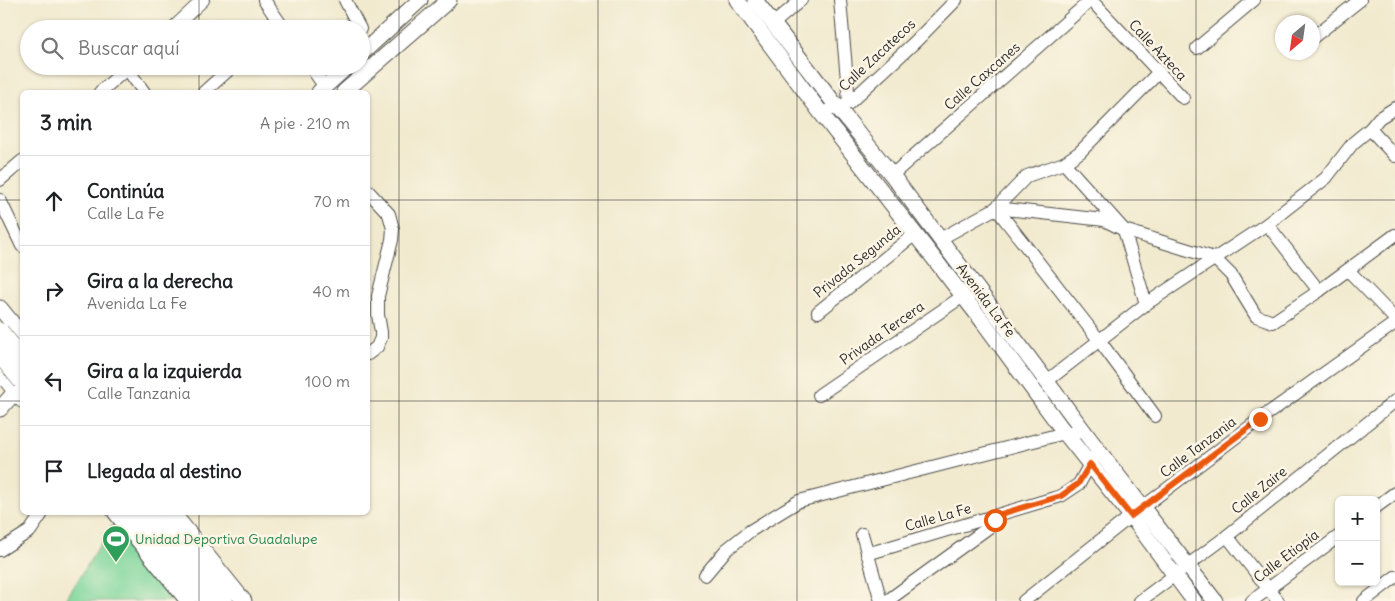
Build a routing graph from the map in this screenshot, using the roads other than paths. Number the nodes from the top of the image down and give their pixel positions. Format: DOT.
graph roads {
  1 [pos="203,0"];
  2 [pos="264,0"];
  3 [pos="344,0"];
  4 [pos="420,0"];
  5 [pos="448,0"];
  6 [pos="737,0"];
  7 [pos="755,0"];
  8 [pos="801,0"];
  9 [pos="840,0"];
  10 [pos="956,0"];
  11 [pos="1091,0"];
  12 [pos="1254,0"];
  13 [pos="1360,0"];
  14 [pos="182,20"];
  15 [pos="276,20"];
  16 [pos="355,20"];
  17 [pos="773,24"];
  18 [pos="1320,32"];
  19 [pos="370,45"];
  20 [pos="1198,48"];
  21 [pos="370,69"];
  22 [pos="1159,72"];
  23 [pos="119,75"];
  24 [pos="133,75"];
  25 [pos="223,75"];
  26 [pos="314,75"];
  27 [pos="338,75"];
  28 [pos="363,75"];
  29 [pos="102,90"];
  30 [pos="143,90"];
  31 [pos="206,90"];
  32 [pos="322,90"];
  33 [pos="346,90"];
  34 [pos="1183,98"];
  35 [pos="843,105"];
  36 [pos="1395,108"];
  37 [pos="820,113"];
  38 [pos="1370,129"];
  39 [pos="1395,156"];
  40 [pos="20,163"];
  41 [pos="1064,163"];
  42 [pos="892,175"];
  43 [pos="0,180"];
  44 [pos="370,192"];
  45 [pos="0,200"];
  46 [pos="996,208"];
  47 [pos="1268,224"];
  48 [pos="1124,230"];
  49 [pos="915,234"];
  50 [pos="1395,235"];
  51 [pos="940,239"];
  52 [pos="20,242"];
  53 [pos="1214,258"];
  54 [pos="1348,270"];
  55 [pos="1319,292"];
  56 [pos="963,296"];
  57 [pos="1146,304"];
  58 [pos="818,312"];
  59 [pos="2,319"];
  60 [pos="1395,319"];
  61 [pos="1395,323"];
  62 [pos="20,333"];
  63 [pos="0,337"];
  64 [pos="1100,340"];
  65 [pos="370,352"];
  66 [pos="20,353"];
  67 [pos="0,354"];
  68 [pos="20,359"];
  69 [pos="1,375"];
  70 [pos="1047,381"];
  71 [pos="20,387"];
  72 [pos="20,388"];
  73 [pos="20,390"];
  74 [pos="819,395"];
  75 [pos="1391,403"];
  76 [pos="0,409"];
  77 [pos="1155,416"];
  78 [pos="1395,417"];
  79 [pos="1085,432"];
  80 [pos="1065,433"];
  81 [pos="1098,450"];
  82 [pos="1090,464"];
  83 [pos="1395,493"];
  84 [pos="1380,504"];
  85 [pos="1137,512"];
  86 [pos="41,515"];
  87 [pos="117,515"];
  88 [pos="136,515"];
  89 [pos="154,515"];
  90 [pos="178,515"];
  91 [pos="994,516"];
  92 [pos="862,534"];
  93 [pos="1227,536"];
  94 [pos="1335,539"];
  95 [pos="0,550"];
  96 [pos="867,554"];
  97 [pos="1188,565"];
  98 [pos="192,571"];
  99 [pos="705,575"];
  100 [pos="1174,575"];
  101 [pos="1395,577"];
  102 [pos="1269,588"];
  103 [pos="188,601"];
  104 [pos="207,601"];
  105 [pos="224,601"];
  106 [pos="244,601"];
  107 [pos="881,601"];
  108 [pos="887,601"];
  109 [pos="1024,601"];
  110 [pos="1140,601"];
  111 [pos="1194,601"];
  112 [pos="1215,601"];
  113 [pos="1252,601"];
  114 [pos="1278,601"];
  115 [pos="1364,601"];
  1 -- 14 [label="street"];
  2 -- 15 [label="street"];
  3 -- 16 [label="street"];
  4 -- 19 [label="street"];
  5 -- 21 [label="street"];
  6 -- 37 [label="street, Avenida La Fe"];
  7 -- 17 [label="street, Avenida La Fe"];
  8 -- 17 [label="street"];
  9 -- 35 [label="street"];
  10 -- 35 [label="street, Calle Zacatecos"];
  11 -- 22 [label="street, Calle Azteca"];
  11 -- 42 [label="street, Calle Caxcanes"];
  12 -- 20 [label="street"];
  13 -- 18 [label="street"];
  17 -- 35 [label="street, Avenida La Fe"];
  22 -- 34 [label="street, Calle Azteca"];
  22 -- 41 [label="street"];
  23 -- 29 [label="street"];
  24 -- 30 [label="street"];
  25 -- 31 [label="street"];
  26 -- 32 [label="street"];
  27 -- 32 [label="street"];
  28 -- 33 [label="street"];
  35 -- 37 [label="street"];
  35 -- 42 [label="street, Avenida La Fe"];
  36 -- 38 [label="street"];
  37 -- 49 [label="street, Avenida La Fe"];
  38 -- 39 [label="street"];
  38 -- 47 [label="street"];
  40 -- 43 [label="street"];
  41 -- 46 [label="street"];
  41 -- 48 [label="street"];
  42 -- 51 [label="street, Avenida La Fe"];
  44 -- 65 [label="street"];
  45 -- 52 [label="street"];
  46 -- 48 [label="street"];
  46 -- 51 [label="street"];
  46 -- 64 [label="street"];
  47 -- 53 [label="street"];
  47 -- 55 [label="street"];
  48 -- 53 [label="street"];
  48 -- 57 [label="street"];
  49 -- 56 [label="street, Avenida La Fe"];
  49 -- 58 [label="street, Privada Segunda"];
  50 -- 54 [label="street"];
  51 -- 70 [label="street, Avenida La Fe"];
  53 -- 55 [label="street"];
  53 -- 57 [label="street"];
  54 -- 55 [label="street"];
  54 -- 60 [label="street"];
  56 -- 74 [label="street, Privada Tercera"];
  56 -- 80 [label="street, Avenida La Fe"];
  57 -- 64 [label="street"];
  59 -- 62 [label="street"];
  59 -- 63 [label="street"];
  59 -- 66 [label="main road, bridge"];
  61 -- 85 [label="street, Calle Tanzania"];
  64 -- 70 [label="street"];
  64 -- 77 [label="street"];
  67 -- 71 [label="main road, bridge"];
  68 -- 69 [label="street"];
  69 -- 72 [label="street"];
  70 -- 79 [label="street, Avenida La Fe"];
  73 -- 76 [label="street"];
  75 -- 78 [label="street"];
  75 -- 93 [label="street, Calle Zaire"];
  79 -- 80 [label="street"];
  79 -- 81 [label="street, Avenida La Fe"];
  80 -- 82 [label="street, Avenida La Fe"];
  80 -- 99 [label="street"];
  81 -- 82 [label="street, Calle La Fe"];
  81 -- 85 [label="street, Avenida La Fe"];
  82 -- 85 [label="street, Avenida La Fe"];
  82 -- 91 [label="street, Calle La Fe"];
  83 -- 84 [label="street"];
  85 -- 97 [label="street, Avenida La Fe"];
  85 -- 100 [label="street, Avenida La Fe"];
  85 -- 109 [label="street, Calle Tanzania"];
  86 -- 95 [label="street"];
  87 -- 103 [label="street"];
  88 -- 98 [label="main road"];
  89 -- 98 [label="main road"];
  90 -- 106 [label="street"];
  91 -- 96 [label="street, Calle La Fe"];
  91 -- 108 [label="street"];
  92 -- 96 [label="street"];
  93 -- 97 [label="street, Calle Zaire"];
  93 -- 102 [label="street"];
  94 -- 102 [label="street, Calle Etiopía"];
  96 -- 107 [label="street"];
  97 -- 100 [label="street, Calle Zaire"];
  97 -- 112 [label="street, Avenida La Fe"];
  98 -- 104 [label="main road"];
  98 -- 105 [label="main road"];
  100 -- 110 [label="street, Calle Zaire"];
  100 -- 111 [label="street, Avenida La Fe"];
  101 -- 115 [label="street"];
  102 -- 113 [label="street, Calle Etiopía"];
  102 -- 114 [label="street"];
}
